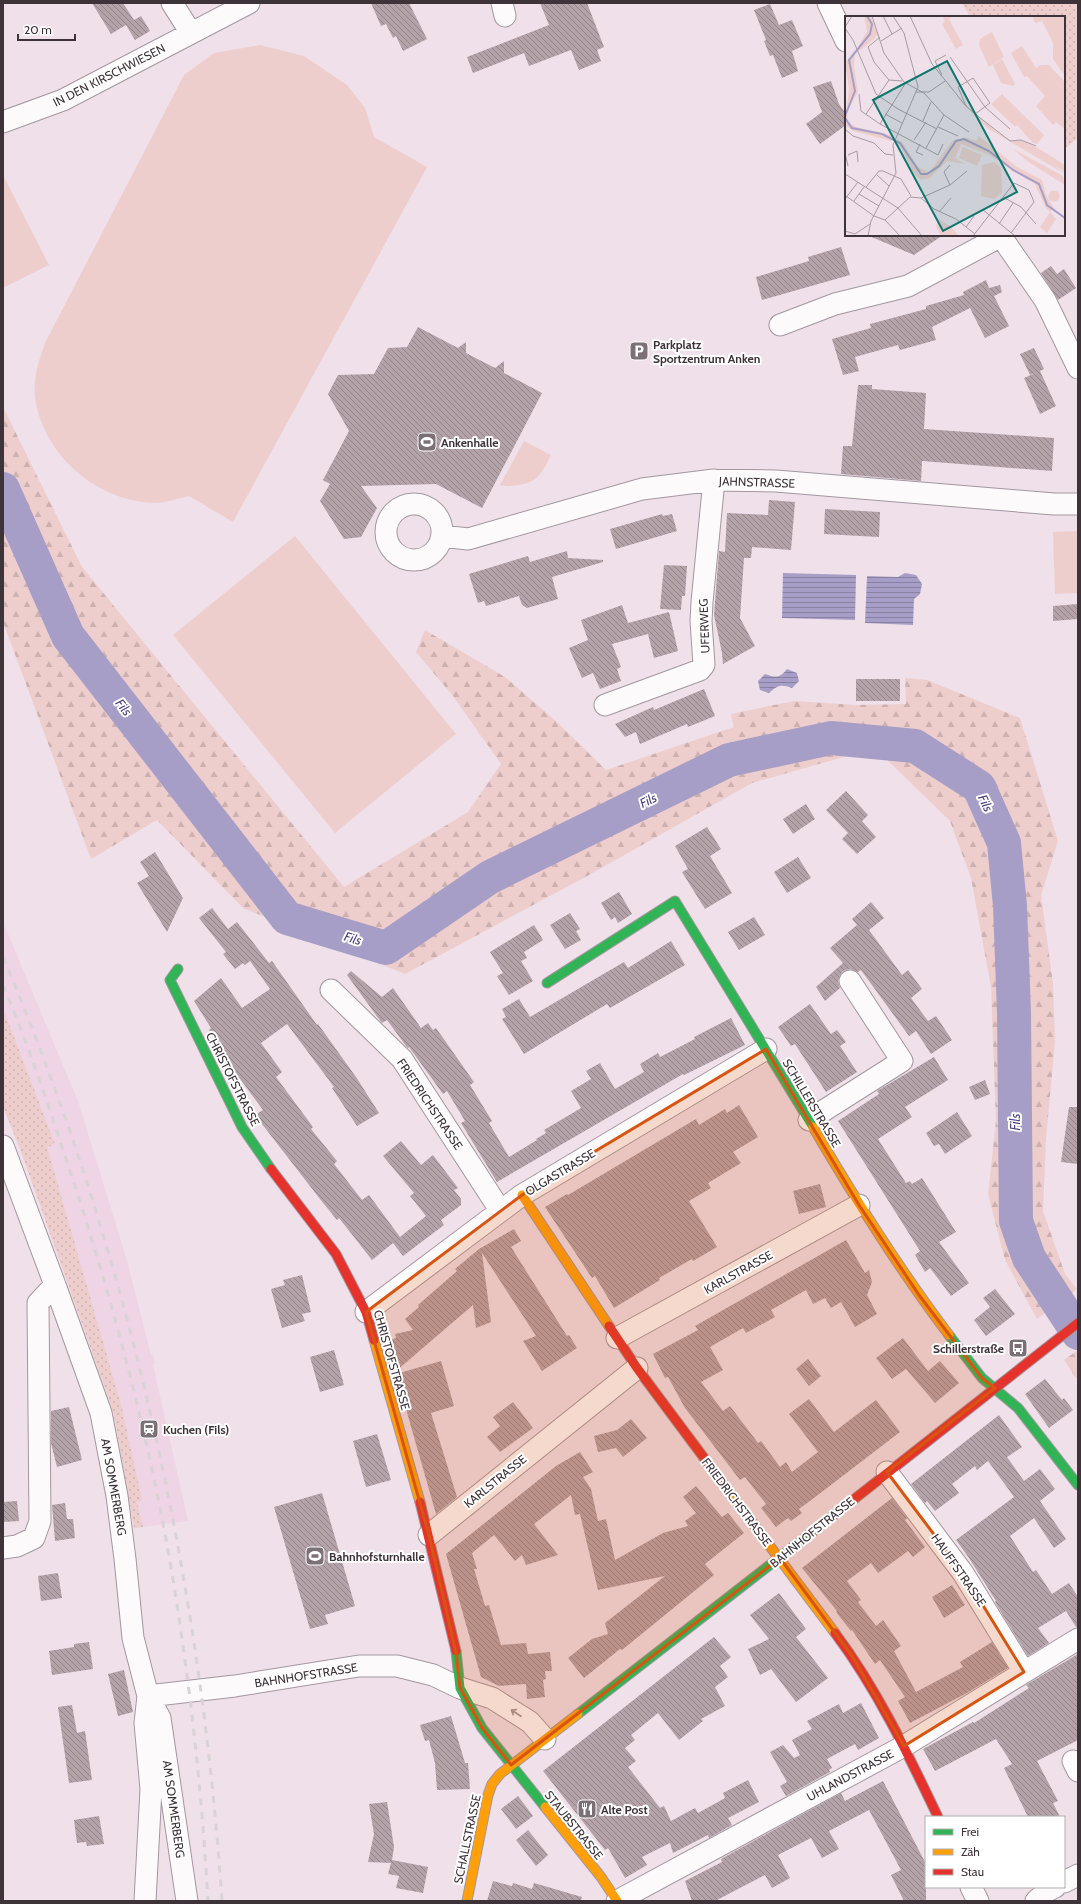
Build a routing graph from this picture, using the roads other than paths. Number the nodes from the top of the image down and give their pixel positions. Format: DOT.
graph roads {
  1 [pos="172,3"];
  2 [pos="249,3"];
  3 [pos="828,3"];
  4 [pos="191,33"];
  5 [pos="845,39"];
  6 [pos="3,122"];
  7 [pos="1000,236"];
  8 [pos="780,325"];
  9 [pos="1078,368"];
  10 [pos="714,480"];
  11 [pos="1078,504"];
  12 [pos="442,536"];
  13 [pos="605,705"];
  14 [pos="178,969"];
  15 [pos="850,981"];
  16 [pos="547,983"];
  17 [pos="330,990"];
  18 [pos="766,1049"];
  19 [pos="809,1120"];
  20 [pos="3,1146"];
  21 [pos="522,1195"];
  22 [pos="859,1205"];
  23 [pos="500,1210"];
  24 [pos="55,1285"];
  25 [pos="366,1312"];
  26 [pos="1078,1323"];
  27 [pos="617,1338"];
  28 [pos="637,1368"];
  29 [pos="995,1388"];
  30 [pos="887,1472"];
  31 [pos="1078,1485"];
  32 [pos="429,1535"];
  33 [pos="3,1548"];
  34 [pos="780,1558"];
  35 [pos="1078,1638"];
  36 [pos="1024,1672"];
  37 [pos="460,1688"];
  38 [pos="148,1696"];
  39 [pos="544,1739"];
  40 [pos="904,1746"];
  41 [pos="511,1765"];
  42 [pos="938,1816"];
  43 [pos="1078,1874"];
  44 [pos="1065,1881"];
  45 [pos="972,1888"];
  46 [pos="1053,1888"];
  47 [pos="145,1901"];
  48 [pos="187,1901"];
  49 [pos="467,1901"];
  50 [pos="617,1901"];
  51 [pos="978,1901"];
  52 [pos="1036,1901"];
  1 -- 4 [label="street"];
  2 -- 4 [label="street, IN DEN KIRSCHWIESEN"];
  3 -- 5 [label="street"];
  4 -- 6 [label="street, IN DEN KIRSCHWIESEN"];
  7 -- 8 [label="street"];
  7 -- 9 [label="street"];
  10 -- 11 [label="street, JAHNSTRASSE"];
  10 -- 12 [label="street, JAHNSTRASSE"];
  10 -- 13 [label="street, UFERWEG"];
  14 -- 25 [label="street, CHRISTOFSTRASSE"];
  15 -- 19 [label="street"];
  16 -- 18 [label="street, SCHILLERSTRASSE"];
  17 -- 23 [label="street, FRIEDRICHSTRASSE"];
  18 -- 19 [label="street, SCHILLERSTRASSE"];
  18 -- 21 [label="street, OLGASTRASSE"];
  19 -- 22 [label="street, SCHILLERSTRASSE"];
  20 -- 24 [label="street, AM SOMMERBERG"];
  21 -- 23 [label="street, OLGASTRASSE"];
  21 -- 27 [label="street, FRIEDRICHSTRASSE"];
  22 -- 27 [label="street, KARLSTRASSE"];
  22 -- 29 [label="street, SCHILLERSTRASSE"];
  23 -- 25 [label="street, OLGASTRASSE"];
  24 -- 33 [label="street"];
  24 -- 38 [label="street, AM SOMMERBERG"];
  25 -- 32 [label="street, CHRISTOFSTRASSE"];
  26 -- 29 [label="street, BAHNHOFSTRASSE"];
  27 -- 28 [label="street, FRIEDRICHSTRASSE"];
  28 -- 32 [label="street, KARLSTRASSE"];
  28 -- 34 [label="street, FRIEDRICHSTRASSE"];
  29 -- 30 [label="street, BAHNHOFSTRASSE"];
  29 -- 31 [label="street, SCHILLERSTRASSE"];
  30 -- 34 [label="street, BAHNHOFSTRASSE"];
  30 -- 36 [label="street, HAUFFSTRASSE"];
  32 -- 37 [label="street, CHRISTOFSTRASSE"];
  34 -- 39 [label="street, BAHNHOFSTRASSE"];
  34 -- 40 [label="street, FRIEDRICHSTRASSE"];
  35 -- 36 [label="street, UHLANDSTRASSE"];
  36 -- 40 [label="street, UHLANDSTRASSE"];
  37 -- 38 [label="street, BAHNHOFSTRASSE"];
  39 -- 37 [label="street, BAHNHOFSTRASSE, one-way"];
  37 -- 41 [label="street"];
  38 -- 47 [label="street, AM SOMMERBERG"];
  38 -- 48 [label="street, AM SOMMERBERG"];
  39 -- 41 [label="street, BAHNHOFSTRASSE"];
  40 -- 42 [label="street, FRIEDRICHSTRASSE"];
  40 -- 50 [label="street, UHLANDSTRASSE"];
  41 -- 49 [label="street, SCHALLSTRASSE"];
  41 -- 50 [label="street, STAUBSTRASSE"];
  43 -- 44 [label="street"];
  45 -- 51 [label="street"];
  46 -- 52 [label="street"];
}
